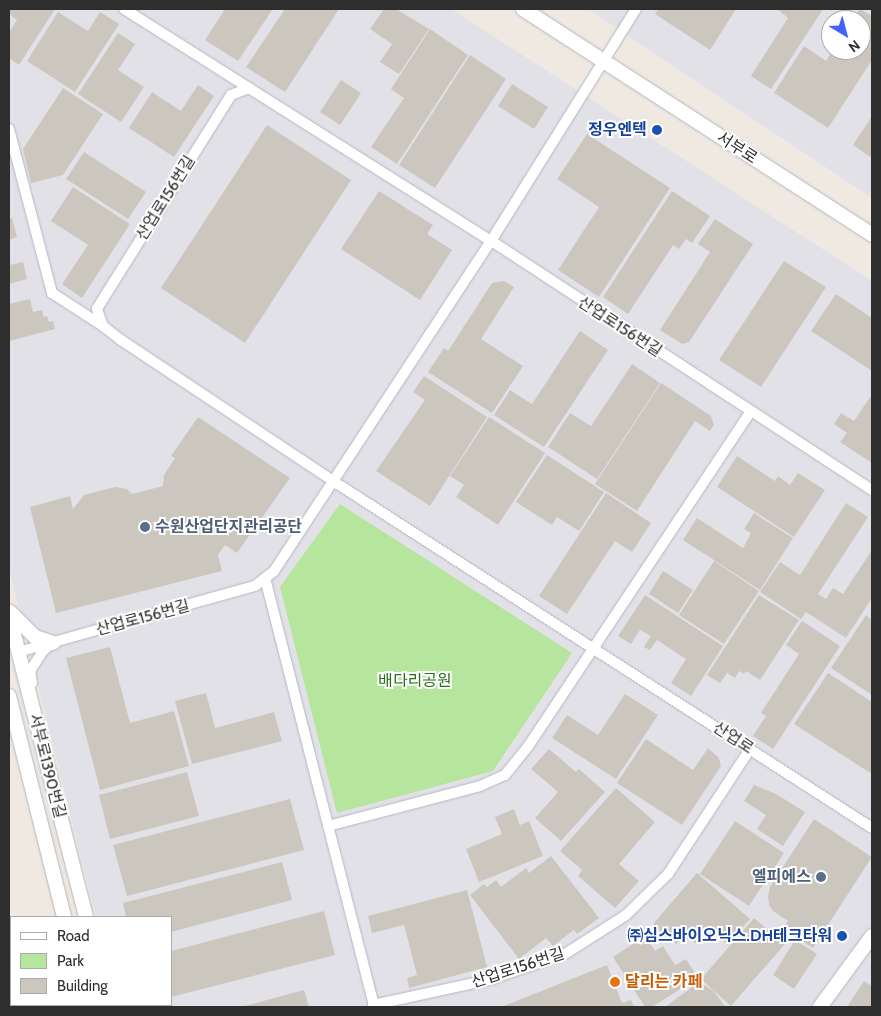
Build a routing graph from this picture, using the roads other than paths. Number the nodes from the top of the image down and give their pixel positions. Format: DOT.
graph roads {
  1 [pos="124,9"];
  2 [pos="523,9"];
  3 [pos="636,9"];
  4 [pos="602,60"];
  5 [pos="250,88"];
  6 [pos="9,129"];
  7 [pos="872,235"];
  8 [pos="490,241"];
  9 [pos="103,326"];
  10 [pos="750,412"];
  11 [pos="333,481"];
  12 [pos="872,490"];
  13 [pos="265,578"];
  14 [pos="9,611"];
  15 [pos="9,615"];
  16 [pos="53,643"];
  17 [pos="593,648"];
  18 [pos="14,653"];
  19 [pos="9,696"];
  20 [pos="38,729"];
  21 [pos="750,749"];
  22 [pos="328,826"];
  23 [pos="872,828"];
  24 [pos="64,916"];
  25 [pos="86,916"];
  26 [pos="872,936"];
  27 [pos="374,1006"];
  28 [pos="820,1007"];
  1 -- 5 [label="street"];
  2 -- 4 [label="street, 서부로"];
  3 -- 4 [label="street"];
  4 -- 7 [label="street, 서부로"];
  4 -- 8 [label="street"];
  5 -- 8 [label="street, 산업로156번길"];
  5 -- 9 [label="street, 산업로156번길"];
  6 -- 9 [label="street"];
  8 -- 10 [label="street, 산업로156번길"];
  8 -- 11 [label="street, 산업로156번길"];
  9 -- 11 [label="street"];
  10 -- 12 [label="street, 산업로156번길"];
  10 -- 17 [label="street"];
  11 -- 13 [label="street, 산업로156번길"];
  11 -- 17 [label="street"];
  13 -- 16 [label="street, 산업로156번길"];
  13 -- 22 [label="street, 산업로156번길"];
  14 -- 16 [label="street"];
  15 -- 18 [label="street, 서부로1390번길"];
  16 -- 18 [label="street, 산업로156번길"];
  16 -- 20 [label="street"];
  17 -- 21 [label="street, 산업로"];
  17 -- 22 [label="street"];
  18 -- 20 [label="street, 서부로1390번길"];
  19 -- 24 [label="street, 서부로1390번길"];
  20 -- 25 [label="street, 서부로1390번길"];
  21 -- 23 [label="street, 산업로"];
  21 -- 27 [label="street, 산업로156번길"];
  22 -- 27 [label="street, 산업로156번길"];
  26 -- 28 [label="street"];
}
